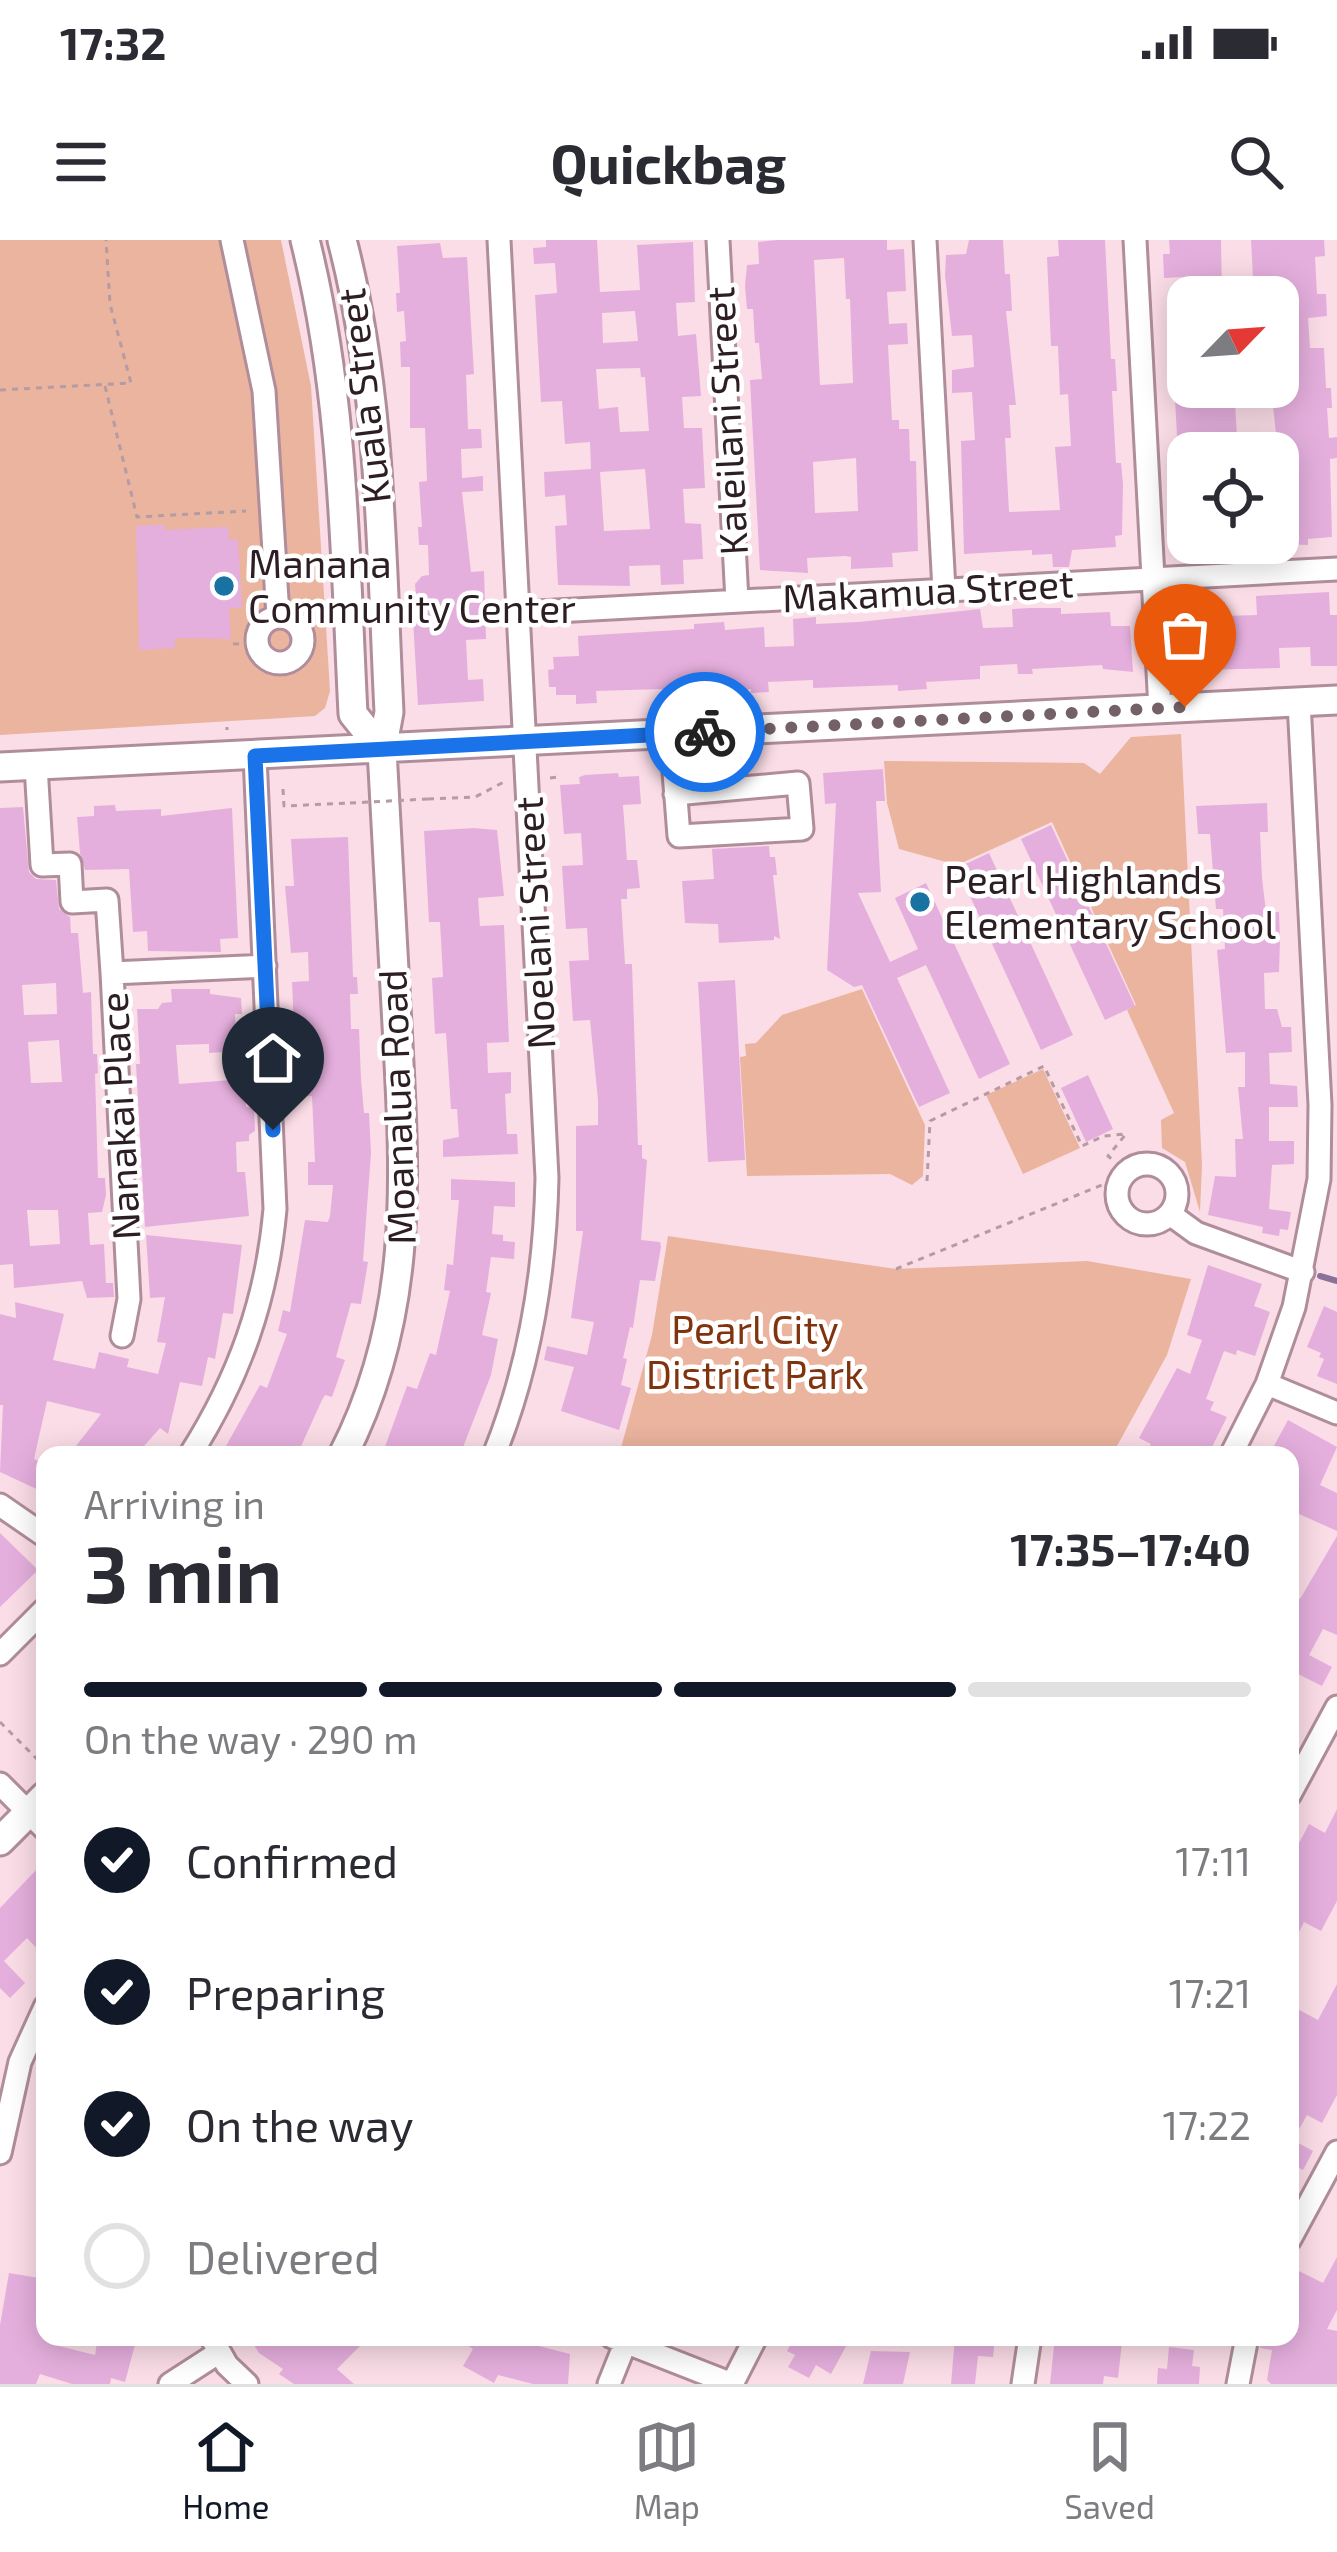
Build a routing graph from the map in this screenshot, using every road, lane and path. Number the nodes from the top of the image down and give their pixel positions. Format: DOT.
graph roads {
  1 [pos="106,240"];
  2 [pos="232,240"];
  3 [pos="305,240"];
  4 [pos="342,240"];
  5 [pos="499,240"];
  6 [pos="718,240"];
  7 [pos="925,240"];
  8 [pos="1135,240"];
  9 [pos="104,384"];
  10 [pos="0,390"];
  11 [pos="246,512"];
  12 [pos="1337,569"];
  13 [pos="1153,580"];
  14 [pos="944,590"];
  15 [pos="737,601"];
  16 [pos="520,613"];
  17 [pos="278,616"];
  18 [pos="257,643"];
  19 [pos="233,644"];
  20 [pos="1337,700"];
  21 [pos="1299,702"];
  22 [pos="1160,709"];
  23 [pos="671,734"];
  24 [pos="526,742"];
  25 [pos="382,750"];
  26 [pos="255,756"];
  27 [pos="36,766"];
  28 [pos="0,767"];
  29 [pos="556,772"];
  30 [pos="550,778"];
  31 [pos="504,782"];
  32 [pos="284,789"];
  33 [pos="675,794"];
  34 [pos="265,966"];
  35 [pos="112,973"];
  36 [pos="1328,1160"];
  37 [pos="1115,1162"];
  38 [pos="927,1181"];
  39 [pos="1118,1187"];
  40 [pos="1170,1214"];
  41 [pos="896,1268"];
  42 [pos="1303,1272"];
  43 [pos="122,1336"];
  44 [pos="1267,1384"];
  45 [pos="1337,1414"];
  46 [pos="195,1446"];
  47 [pos="347,1446"];
  48 [pos="497,1446"];
  49 [pos="1236,1446"];
  50 [pos="0,1505"];
  51 [pos="36,1530"];
  52 [pos="36,1618"];
  53 [pos="0,1654"];
  54 [pos="1337,1707"];
  55 [pos="0,1722"];
  56 [pos="36,1758"];
  57 [pos="1299,1777"];
  58 [pos="0,1784"];
  59 [pos="36,1809"];
  60 [pos="36,1815"];
  61 [pos="0,1841"];
  62 [pos="36,2027"];
  63 [pos="1,2142"];
  64 [pos="1337,2152"];
  65 [pos="1299,2223"];
  66 [pos="213,2346"];
  67 [pos="215,2346"];
  68 [pos="617,2346"];
  69 [pos="634,2346"];
  70 [pos="751,2346"];
  71 [pos="1029,2346"];
  72 [pos="1245,2346"];
  73 [pos="170,2384"];
  74 [pos="248,2384"];
  75 [pos="609,2384"];
  76 [pos="732,2384"];
  77 [pos="1023,2384"];
  78 [pos="1238,2384"];
  1 -- 9 [label="path"];
  2 -- 17 [label="street"];
  3 -- 25 [label="main road, Kuala Street"];
  4 -- 25 [label="main road, Kuala Street"];
  5 -- 16 [label="street, Noelani Street"];
  6 -- 15 [label="street, Kaleilani Street"];
  7 -- 14 [label="street"];
  8 -- 13 [label="street"];
  9 -- 10 [label="path"];
  9 -- 11 [label="path"];
  12 -- 13 [label="street, Makamua Street"];
  13 -- 14 [label="street, Makamua Street"];
  13 -- 22 [label="street"];
  14 -- 15 [label="street, Makamua Street"];
  15 -- 16 [label="street, Makamua Street"];
  16 -- 24 [label="street, Noelani Street"];
  17 -- 18 [label="street"];
  17 -- 18 [label="street"];
  18 -- 19 [label="path"];
  20 -- 21 [label="main road"];
  21 -- 22 [label="main road"];
  21 -- 36 [label="street"];
  22 -- 23 [label="main road"];
  23 -- 24 [label="main road"];
  23 -- 33 [label="street"];
  24 -- 25 [label="main road"];
  24 -- 48 [label="street, Noelani Street"];
  25 -- 26 [label="main road"];
  25 -- 47 [label="main road, Moanalua Road"];
  26 -- 27 [label="main road"];
  26 -- 34 [label="street"];
  27 -- 28 [label="main road"];
  27 -- 35 [label="street"];
  29 -- 30 [label="path"];
  31 -- 32 [label="path, bridge"];
  33 -- 33 [label="street"];
  34 -- 35 [label="street, Nanakai Place"];
  34 -- 46 [label="street"];
  35 -- 43 [label="street, Nanakai Place"];
  36 -- 42 [label="street"];
  37 -- 38 [label="path"];
  39 -- 40 [label="street"];
  39 -- 40 [label="street"];
  39 -- 41 [label="path"];
  40 -- 42 [label="street"];
  42 -- 44 [label="street"];
  44 -- 45 [label="street"];
  44 -- 49 [label="street"];
  50 -- 51 [label="street"];
  52 -- 53 [label="street"];
  54 -- 57 [label="street"];
  55 -- 56 [label="path"];
  58 -- 59 [label="street"];
  60 -- 61 [label="main road"];
  62 -- 63 [label="street"];
  64 -- 65 [label="street"];
  66 -- 73 [label="street"];
  67 -- 74 [label="street"];
  68 -- 75 [label="street"];
  69 -- 76 [label="street"];
  70 -- 76 [label="street"];
  71 -- 77 [label="street"];
  72 -- 78 [label="street"];
}
